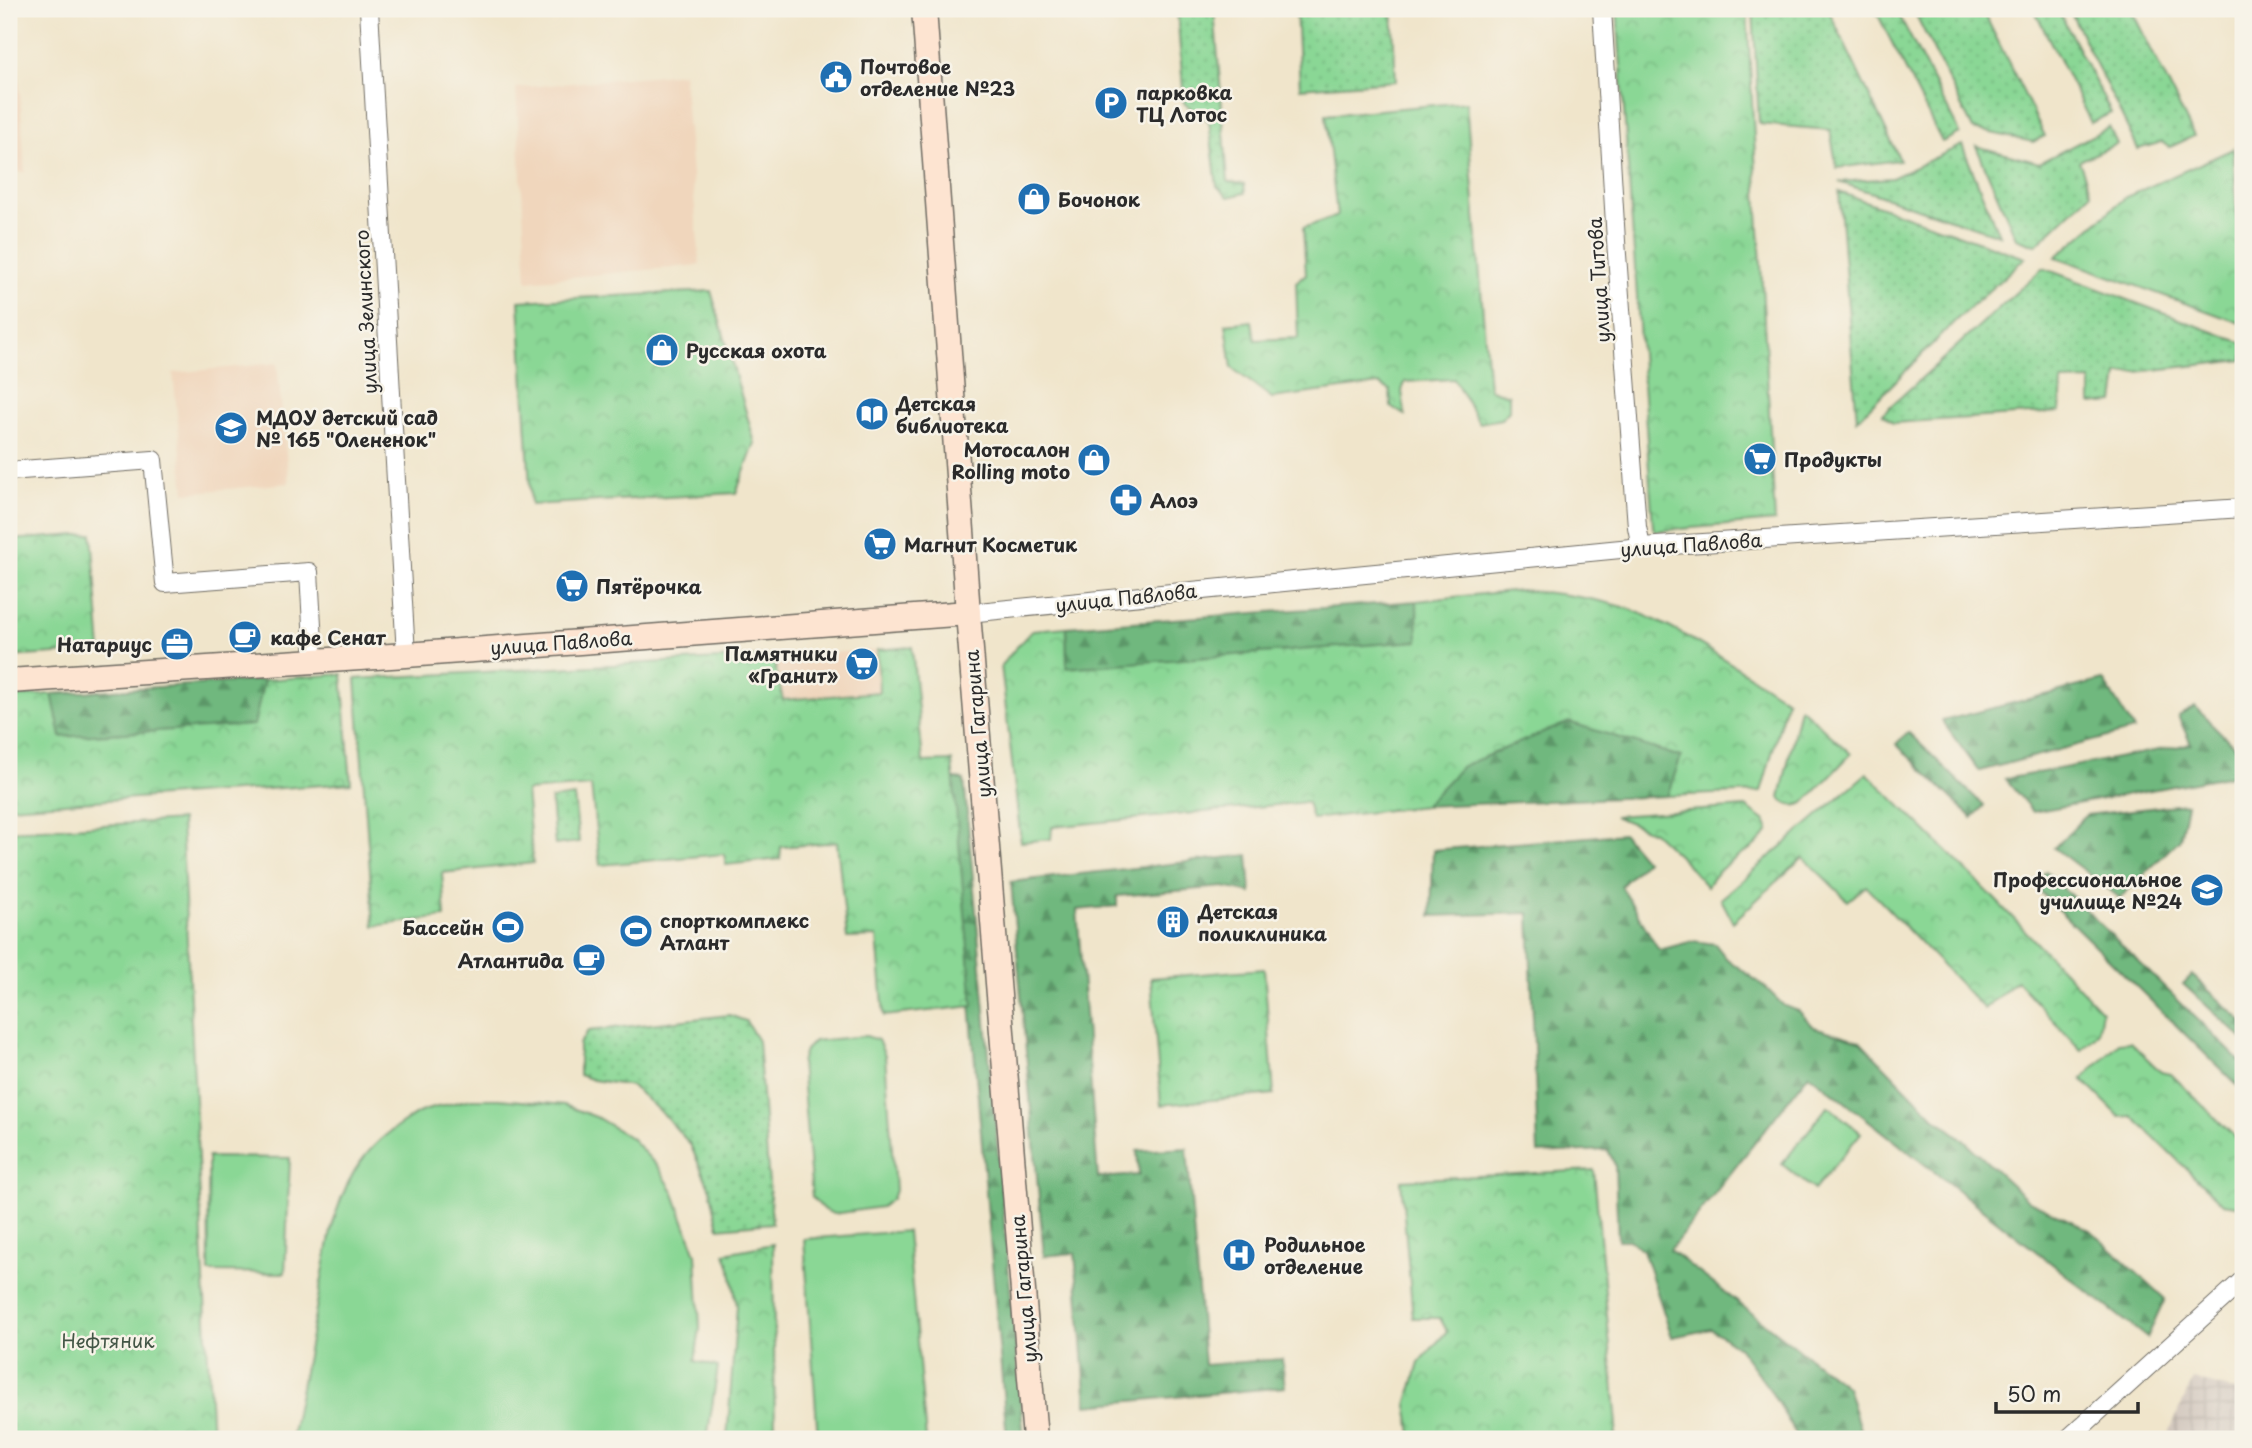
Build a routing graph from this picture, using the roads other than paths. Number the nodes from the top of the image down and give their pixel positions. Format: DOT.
graph roads {
  1 [pos="369,9"];
  2 [pos="923,9"];
  3 [pos="1602,9"];
  4 [pos="9,471"];
  5 [pos="2243,508"];
  6 [pos="1641,547"];
  7 [pos="968,612"];
  8 [pos="406,655"];
  9 [pos="314,660"];
  10 [pos="9,681"];
  11 [pos="2243,1280"];
  12 [pos="1035,1439"];
  13 [pos="2068,1439"];
  1 -- 8 [label="street, улица Зелинского"];
  2 -- 7 [label="main road, улица Гагарина"];
  3 -- 6 [label="street, улица Титова"];
  4 -- 9 [label="street"];
  5 -- 6 [label="street, улица Павлова"];
  6 -- 7 [label="street, улица Павлова"];
  7 -- 8 [label="main road, улица Павлова"];
  7 -- 12 [label="main road, улица Гагарина"];
  8 -- 9 [label="main road, улица Павлова"];
  9 -- 10 [label="main road, улица Павлова"];
  11 -- 13 [label="street"];
}
